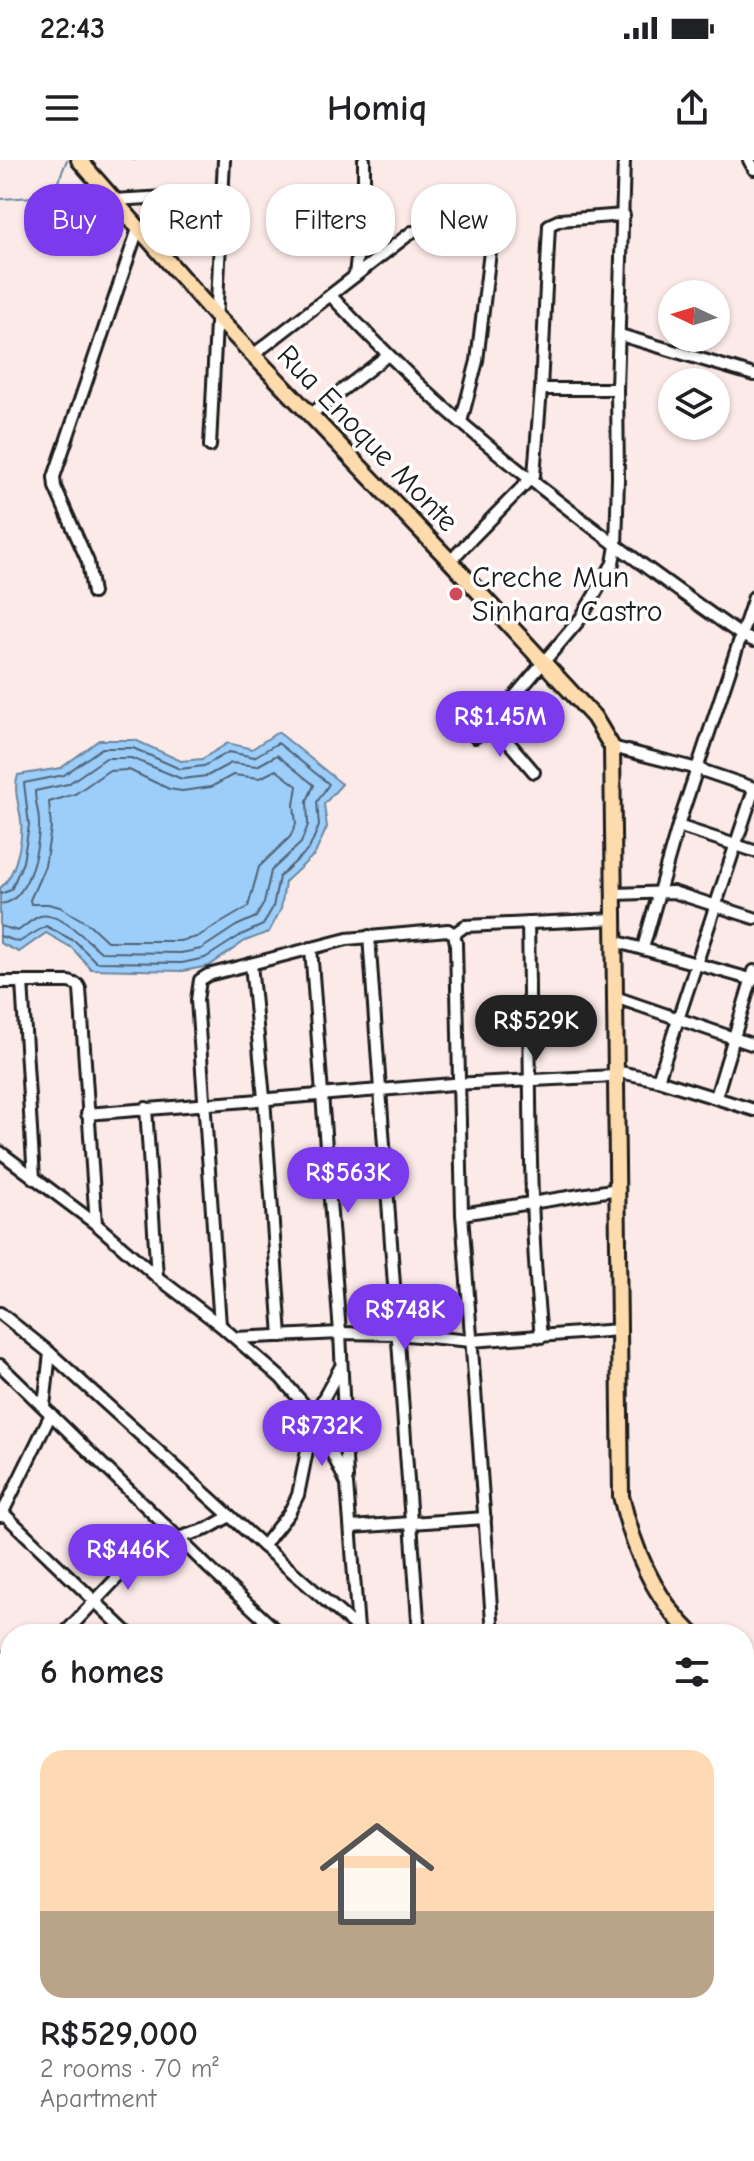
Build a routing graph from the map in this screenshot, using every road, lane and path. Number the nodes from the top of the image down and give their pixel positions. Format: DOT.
graph roads {
  1 [pos="79,160"];
  2 [pos="224,160"];
  3 [pos="364,160"];
  4 [pos="624,160"];
  5 [pos="749,160"];
  6 [pos="754,169"];
  7 [pos="99,184"];
  8 [pos="221,184"];
  9 [pos="124,213"];
  10 [pos="624,215"];
  11 [pos="138,229"];
  12 [pos="411,233"];
  13 [pos="217,256"];
  14 [pos="489,256"];
  15 [pos="355,275"];
  16 [pos="332,297"];
  17 [pos="214,314"];
  18 [pos="620,335"];
  19 [pos="253,355"];
  20 [pos="388,355"];
  21 [pos="754,375"];
  22 [pos="541,389"];
  23 [pos="617,389"];
  24 [pos="311,414"];
  25 [pos="461,422"];
  26 [pos="210,446"];
  27 [pos="530,479"];
  28 [pos="616,546"];
  29 [pos="450,561"];
  30 [pos="93,593"];
  31 [pos="754,597"];
  32 [pos="741,635"];
  33 [pos="754,641"];
  34 [pos="544,662"];
  35 [pos="492,723"];
  36 [pos="475,737"];
  37 [pos="612,747"];
  38 [pos="698,769"];
  39 [pos="534,772"];
  40 [pos="754,788"];
  41 [pos="678,826"];
  42 [pos="734,844"];
  43 [pos="754,851"];
  44 [pos="659,892"];
  45 [pos="615,894"];
  46 [pos="715,905"];
  47 [pos="754,918"];
  48 [pos="615,919"];
  49 [pos="528,923"];
  50 [pos="454,934"];
  51 [pos="369,936"];
  52 [pos="614,941"];
  53 [pos="311,948"];
  54 [pos="643,948"];
  55 [pos="251,964"];
  56 [pos="695,964"];
  57 [pos="753,977"];
  58 [pos="0,982"];
  59 [pos="22,982"];
  60 [pos="615,997"];
  61 [pos="676,1019"];
  62 [pos="733,1038"];
  63 [pos="754,1045"];
  64 [pos="615,1074"];
  65 [pos="532,1080"];
  66 [pos="658,1080"];
  67 [pos="459,1083"];
  68 [pos="380,1089"];
  69 [pos="321,1094"];
  70 [pos="716,1097"];
  71 [pos="264,1098"];
  72 [pos="205,1103"];
  73 [pos="146,1108"];
  74 [pos="754,1110"];
  75 [pos="87,1114"];
  76 [pos="0,1152"];
  77 [pos="34,1179"];
  78 [pos="618,1189"];
  79 [pos="531,1202"];
  80 [pos="462,1214"];
  81 [pos="96,1224"];
  82 [pos="157,1277"];
  83 [pos="0,1313"];
  84 [pos="220,1325"];
  85 [pos="619,1330"];
  86 [pos="340,1333"];
  87 [pos="397,1334"];
  88 [pos="281,1336"];
  89 [pos="541,1337"];
  90 [pos="236,1338"];
  91 [pos="471,1341"];
  92 [pos="50,1353"];
  93 [pos="0,1365"];
  94 [pos="342,1365"];
  95 [pos="48,1410"];
  96 [pos="314,1416"];
  97 [pos="347,1484"];
  98 [pos="1,1513"];
  99 [pos="230,1516"];
  100 [pos="485,1518"];
  101 [pos="411,1524"];
  102 [pos="166,1526"];
  103 [pos="351,1527"];
  104 [pos="178,1538"];
  105 [pos="263,1546"];
  106 [pos="95,1602"];
  107 [pos="265,1621"];
  108 [pos="74,1624"];
  109 [pos="118,1624"];
  110 [pos="262,1624"];
  111 [pos="268,1624"];
  112 [pos="353,1624"];
  113 [pos="360,1624"];
  114 [pos="418,1624"];
  115 [pos="492,1624"];
  116 [pos="683,1624"];
  1 -- 7 [label="main road, Rua Enoque Monte"];
  2 -- 8 [label="street"];
  3 -- 15 [label="street"];
  4 -- 10 [label="street"];
  5 -- 6 [label="street"];
  9 -- 11 [label="main road, Rua Enoque Monte"];
  10 -- 18 [label="street"];
  10 -- 22 [label="street"];
  11 -- 17 [label="main road, Rua Enoque Monte"];
  11 -- 30 [label="street"];
  12 -- 15 [label="street"];
  13 -- 17 [label="street"];
  14 -- 25 [label="street"];
  15 -- 16 [label="street"];
  16 -- 19 [label="street"];
  16 -- 20 [label="street"];
  17 -- 19 [label="main road, Rua Enoque Monte"];
  17 -- 26 [label="street"];
  18 -- 21 [label="street"];
  18 -- 23 [label="street"];
  19 -- 24 [label="main road, Rua Enoque Monte"];
  20 -- 24 [label="street"];
  20 -- 25 [label="street"];
  22 -- 23 [label="street"];
  22 -- 27 [label="street"];
  23 -- 28 [label="street"];
  24 -- 29 [label="main road, Rua Enoque Monte"];
  25 -- 27 [label="street"];
  27 -- 28 [label="street"];
  27 -- 29 [label="street"];
  28 -- 32 [label="street"];
  28 -- 34 [label="street"];
  29 -- 34 [label="main road, Rua Enoque Monte"];
  31 -- 32 [label="street"];
  32 -- 33 [label="street"];
  32 -- 38 [label="street"];
  34 -- 35 [label="street"];
  34 -- 37 [label="main road, Rua Enoque Monte"];
  35 -- 36 [label="street"];
  35 -- 39 [label="street"];
  37 -- 38 [label="street"];
  37 -- 45 [label="main road"];
  38 -- 40 [label="street"];
  38 -- 41 [label="street"];
  40 -- 42 [label="street"];
  41 -- 42 [label="street"];
  41 -- 44 [label="street"];
  42 -- 43 [label="street"];
  42 -- 46 [label="street"];
  44 -- 45 [label="street"];
  44 -- 46 [label="street"];
  44 -- 54 [label="street"];
  45 -- 48 [label="main road"];
  46 -- 47 [label="street"];
  46 -- 56 [label="street"];
  48 -- 49 [label="street"];
  48 -- 52 [label="main road"];
  49 -- 50 [label="street"];
  49 -- 65 [label="street"];
  50 -- 51 [label="street"];
  50 -- 67 [label="street"];
  51 -- 53 [label="street"];
  51 -- 68 [label="street"];
  52 -- 54 [label="street"];
  52 -- 60 [label="main road"];
  53 -- 55 [label="street"];
  53 -- 69 [label="street"];
  54 -- 56 [label="street"];
  55 -- 71 [label="street"];
  55 -- 72 [label="street"];
  56 -- 57 [label="street"];
  56 -- 61 [label="street"];
  57 -- 62 [label="street"];
  58 -- 59 [label="street"];
  59 -- 75 [label="street"];
  59 -- 77 [label="street"];
  60 -- 61 [label="street"];
  60 -- 64 [label="main road"];
  61 -- 62 [label="street"];
  61 -- 66 [label="street"];
  62 -- 63 [label="street"];
  62 -- 70 [label="street"];
  64 -- 65 [label="street"];
  64 -- 66 [label="street"];
  64 -- 78 [label="main road"];
  65 -- 67 [label="street"];
  65 -- 79 [label="street"];
  66 -- 70 [label="street"];
  67 -- 68 [label="street"];
  67 -- 80 [label="street"];
  68 -- 69 [label="street"];
  68 -- 87 [label="street"];
  69 -- 71 [label="street"];
  69 -- 86 [label="street"];
  70 -- 74 [label="street"];
  71 -- 72 [label="street"];
  71 -- 88 [label="street"];
  72 -- 73 [label="street"];
  72 -- 84 [label="street"];
  73 -- 75 [label="street"];
  73 -- 82 [label="street"];
  75 -- 81 [label="street"];
  76 -- 77 [label="street"];
  77 -- 81 [label="street"];
  78 -- 79 [label="street"];
  78 -- 85 [label="main road"];
  79 -- 80 [label="street"];
  79 -- 89 [label="street"];
  80 -- 91 [label="street"];
  81 -- 82 [label="street"];
  82 -- 84 [label="street"];
  83 -- 92 [label="street"];
  84 -- 90 [label="street"];
  85 -- 89 [label="street"];
  85 -- 116 [label="main road"];
  86 -- 87 [label="street"];
  86 -- 88 [label="street"];
  86 -- 94 [label="street"];
  87 -- 91 [label="street"];
  87 -- 101 [label="street"];
  88 -- 90 [label="street"];
  89 -- 91 [label="street"];
  90 -- 96 [label="street"];
  91 -- 100 [label="street"];
  92 -- 95 [label="street"];
  92 -- 99 [label="street"];
  93 -- 95 [label="street"];
  94 -- 96 [label="street"];
  94 -- 97 [label="street"];
  95 -- 98 [label="street"];
  95 -- 102 [label="street"];
  96 -- 97 [label="street"];
  96 -- 105 [label="street"];
  97 -- 103 [label="street"];
  98 -- 106 [label="street"];
  99 -- 104 [label="street"];
  99 -- 105 [label="street"];
  100 -- 101 [label="street"];
  100 -- 115 [label="street"];
  101 -- 103 [label="street"];
  101 -- 114 [label="street"];
  102 -- 104 [label="street"];
  102 -- 106 [label="street"];
  103 -- 113 [label="street"];
  104 -- 107 [label="street"];
  105 -- 112 [label="street"];
  106 -- 108 [label="street"];
  106 -- 109 [label="street"];
  107 -- 110 [label="street"];
  107 -- 111 [label="street"];
}
